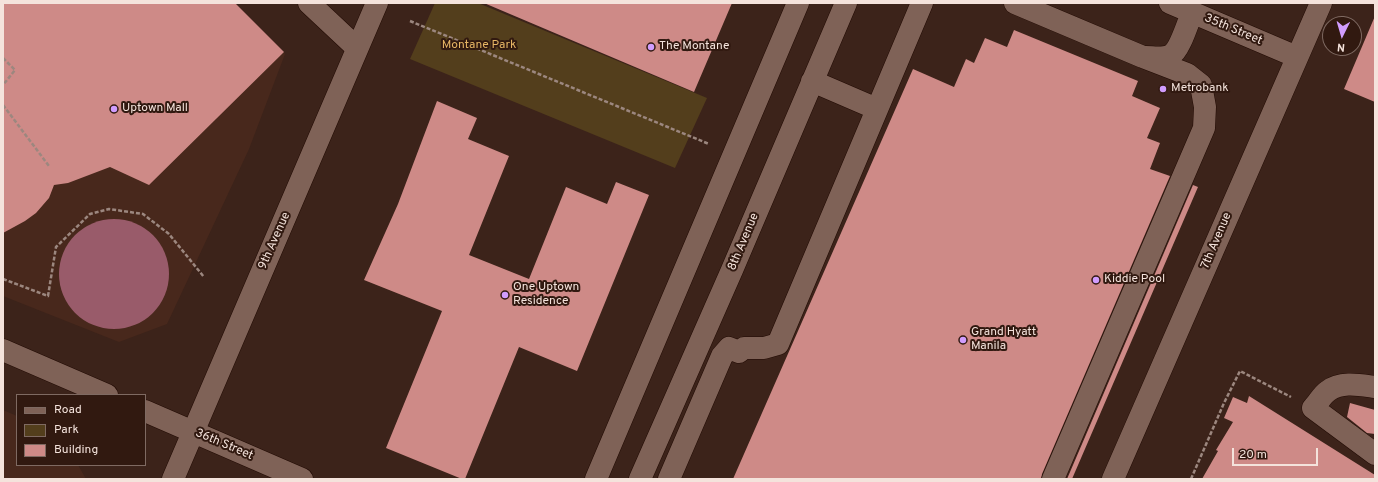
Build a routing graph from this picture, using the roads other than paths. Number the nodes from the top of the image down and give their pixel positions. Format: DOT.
graph roads {
  1 [pos="309,3"];
  2 [pos="377,3"];
  3 [pos="798,3"];
  4 [pos="846,3"];
  5 [pos="922,3"];
  6 [pos="1015,3"];
  7 [pos="1170,3"];
  8 [pos="1321,3"];
  9 [pos="1192,13"];
  10 [pos="357,48"];
  11 [pos="1143,57"];
  12 [pos="1297,57"];
  13 [pos="812,80"];
  14 [pos="877,109"];
  15 [pos="3,350"];
  16 [pos="1375,387"];
  17 [pos="105,394"];
  18 [pos="146,411"];
  19 [pos="193,432"];
  20 [pos="1375,454"];
  21 [pos="173,479"];
  22 [pos="302,479"];
  23 [pos="596,479"];
  24 [pos="640,479"];
  25 [pos="669,479"];
  26 [pos="1053,479"];
  27 [pos="1113,479"];
  1 -- 10 [label="street"];
  2 -- 10 [label="street, 9th Avenue"];
  3 -- 23 [label="street"];
  4 -- 13 [label="street, 8th Avenue"];
  5 -- 14 [label="street"];
  6 -- 11 [label="street"];
  7 -- 9 [label="street, 35th Street"];
  8 -- 12 [label="street, 7th Avenue"];
  9 -- 11 [label="street"];
  9 -- 12 [label="street, 35th Street"];
  10 -- 19 [label="street, 9th Avenue"];
  11 -- 26 [label="street"];
  12 -- 27 [label="street, 7th Avenue"];
  13 -- 14 [label="street"];
  13 -- 24 [label="street, 8th Avenue"];
  14 -- 25 [label="street"];
  15 -- 17 [label="street"];
  16 -- 20 [label="street"];
  18 -- 19 [label="street, 36th Street"];
  19 -- 21 [label="street, 9th Avenue"];
  19 -- 22 [label="street, 36th Street"];
}
